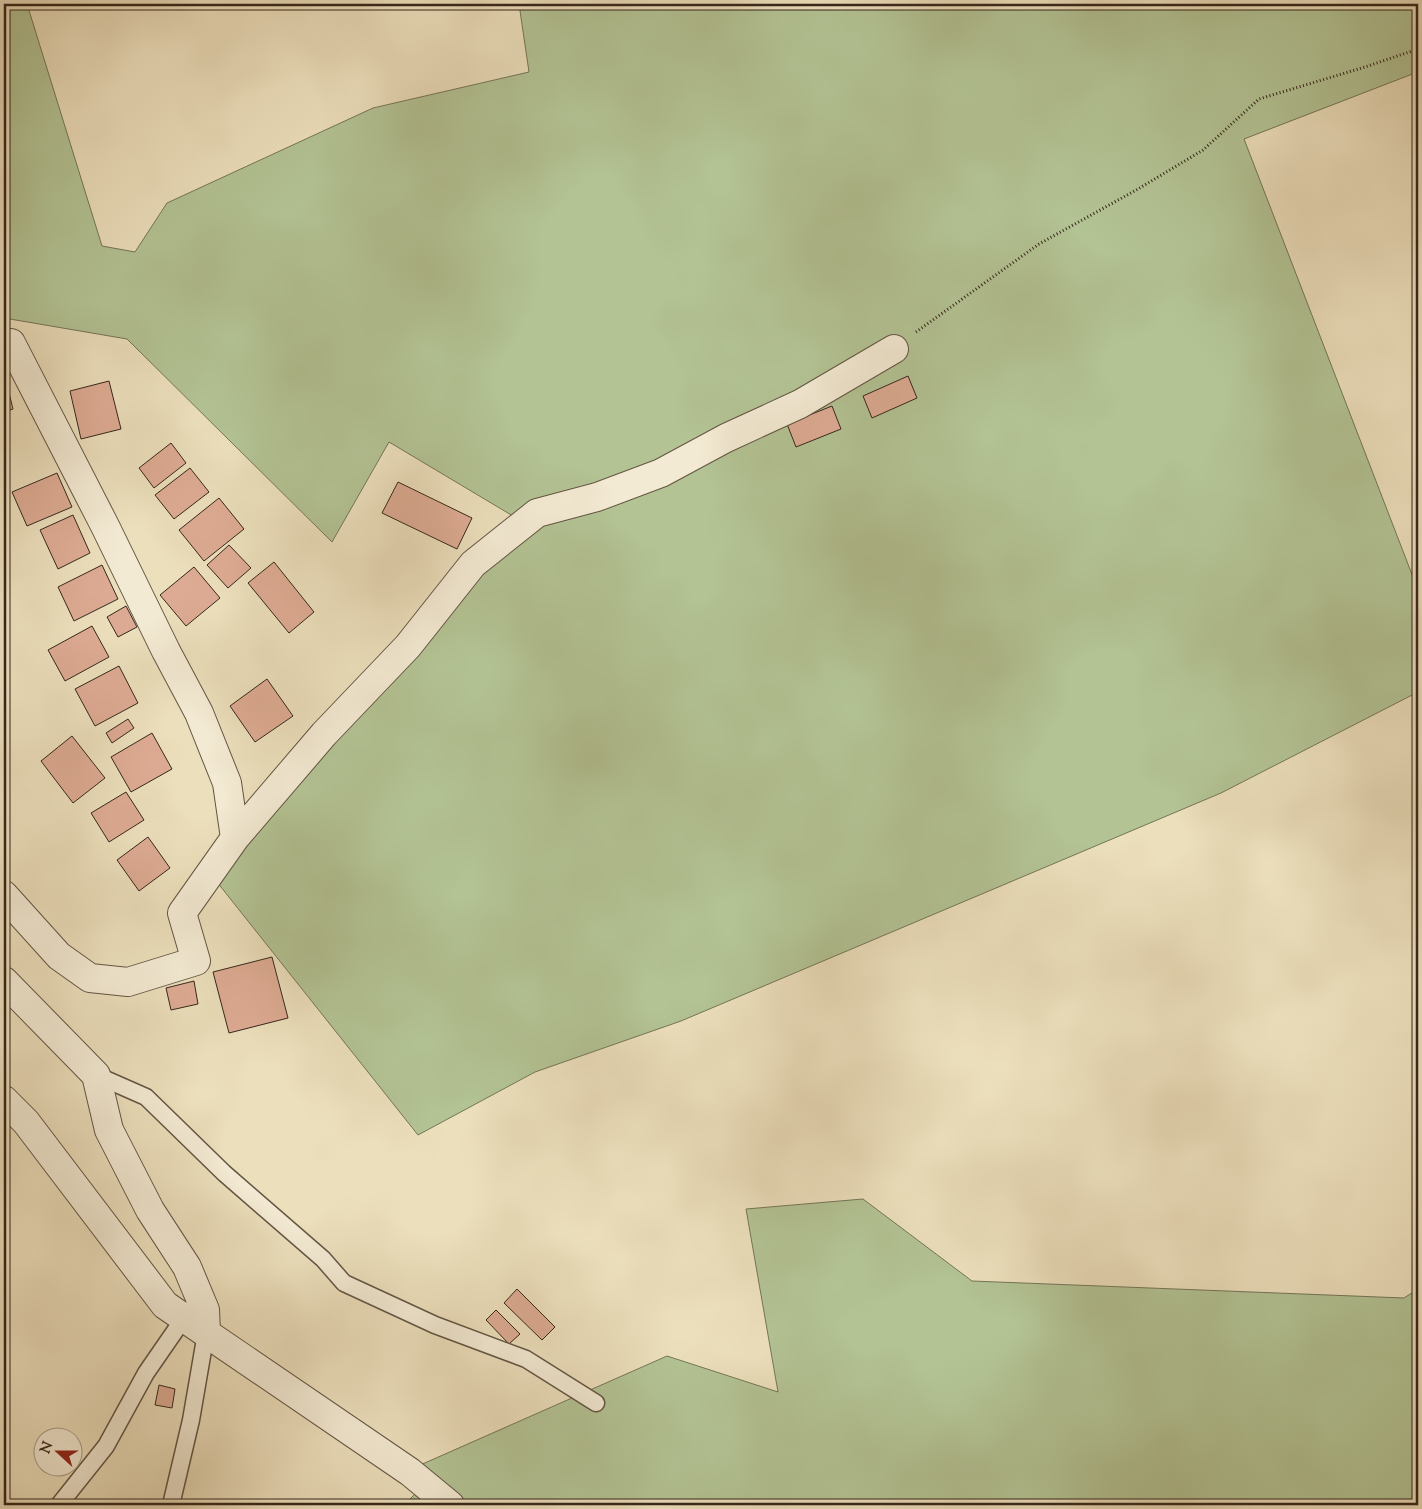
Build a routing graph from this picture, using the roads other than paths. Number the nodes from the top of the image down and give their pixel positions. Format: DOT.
graph roads {
  1 [pos="11,343"];
  2 [pos="894,349"];
  3 [pos="236,838"];
  4 [pos="4,895"];
  5 [pos="4,981"];
  6 [pos="96,1075"];
  7 [pos="4,1100"];
  8 [pos="195,1326"];
  9 [pos="596,1403"];
  10 [pos="59,1505"];
  11 [pos="171,1505"];
  12 [pos="450,1505"];
  1 -- 3 [label="street"];
  2 -- 3 [label="street"];
  3 -- 4 [label="street"];
  5 -- 6 [label="street"];
  6 -- 8 [label="street"];
  6 -- 9 [label="lane"];
  7 -- 8 [label="street"];
  8 -- 10 [label="lane"];
  8 -- 11 [label="lane"];
  8 -- 12 [label="street"];
}
